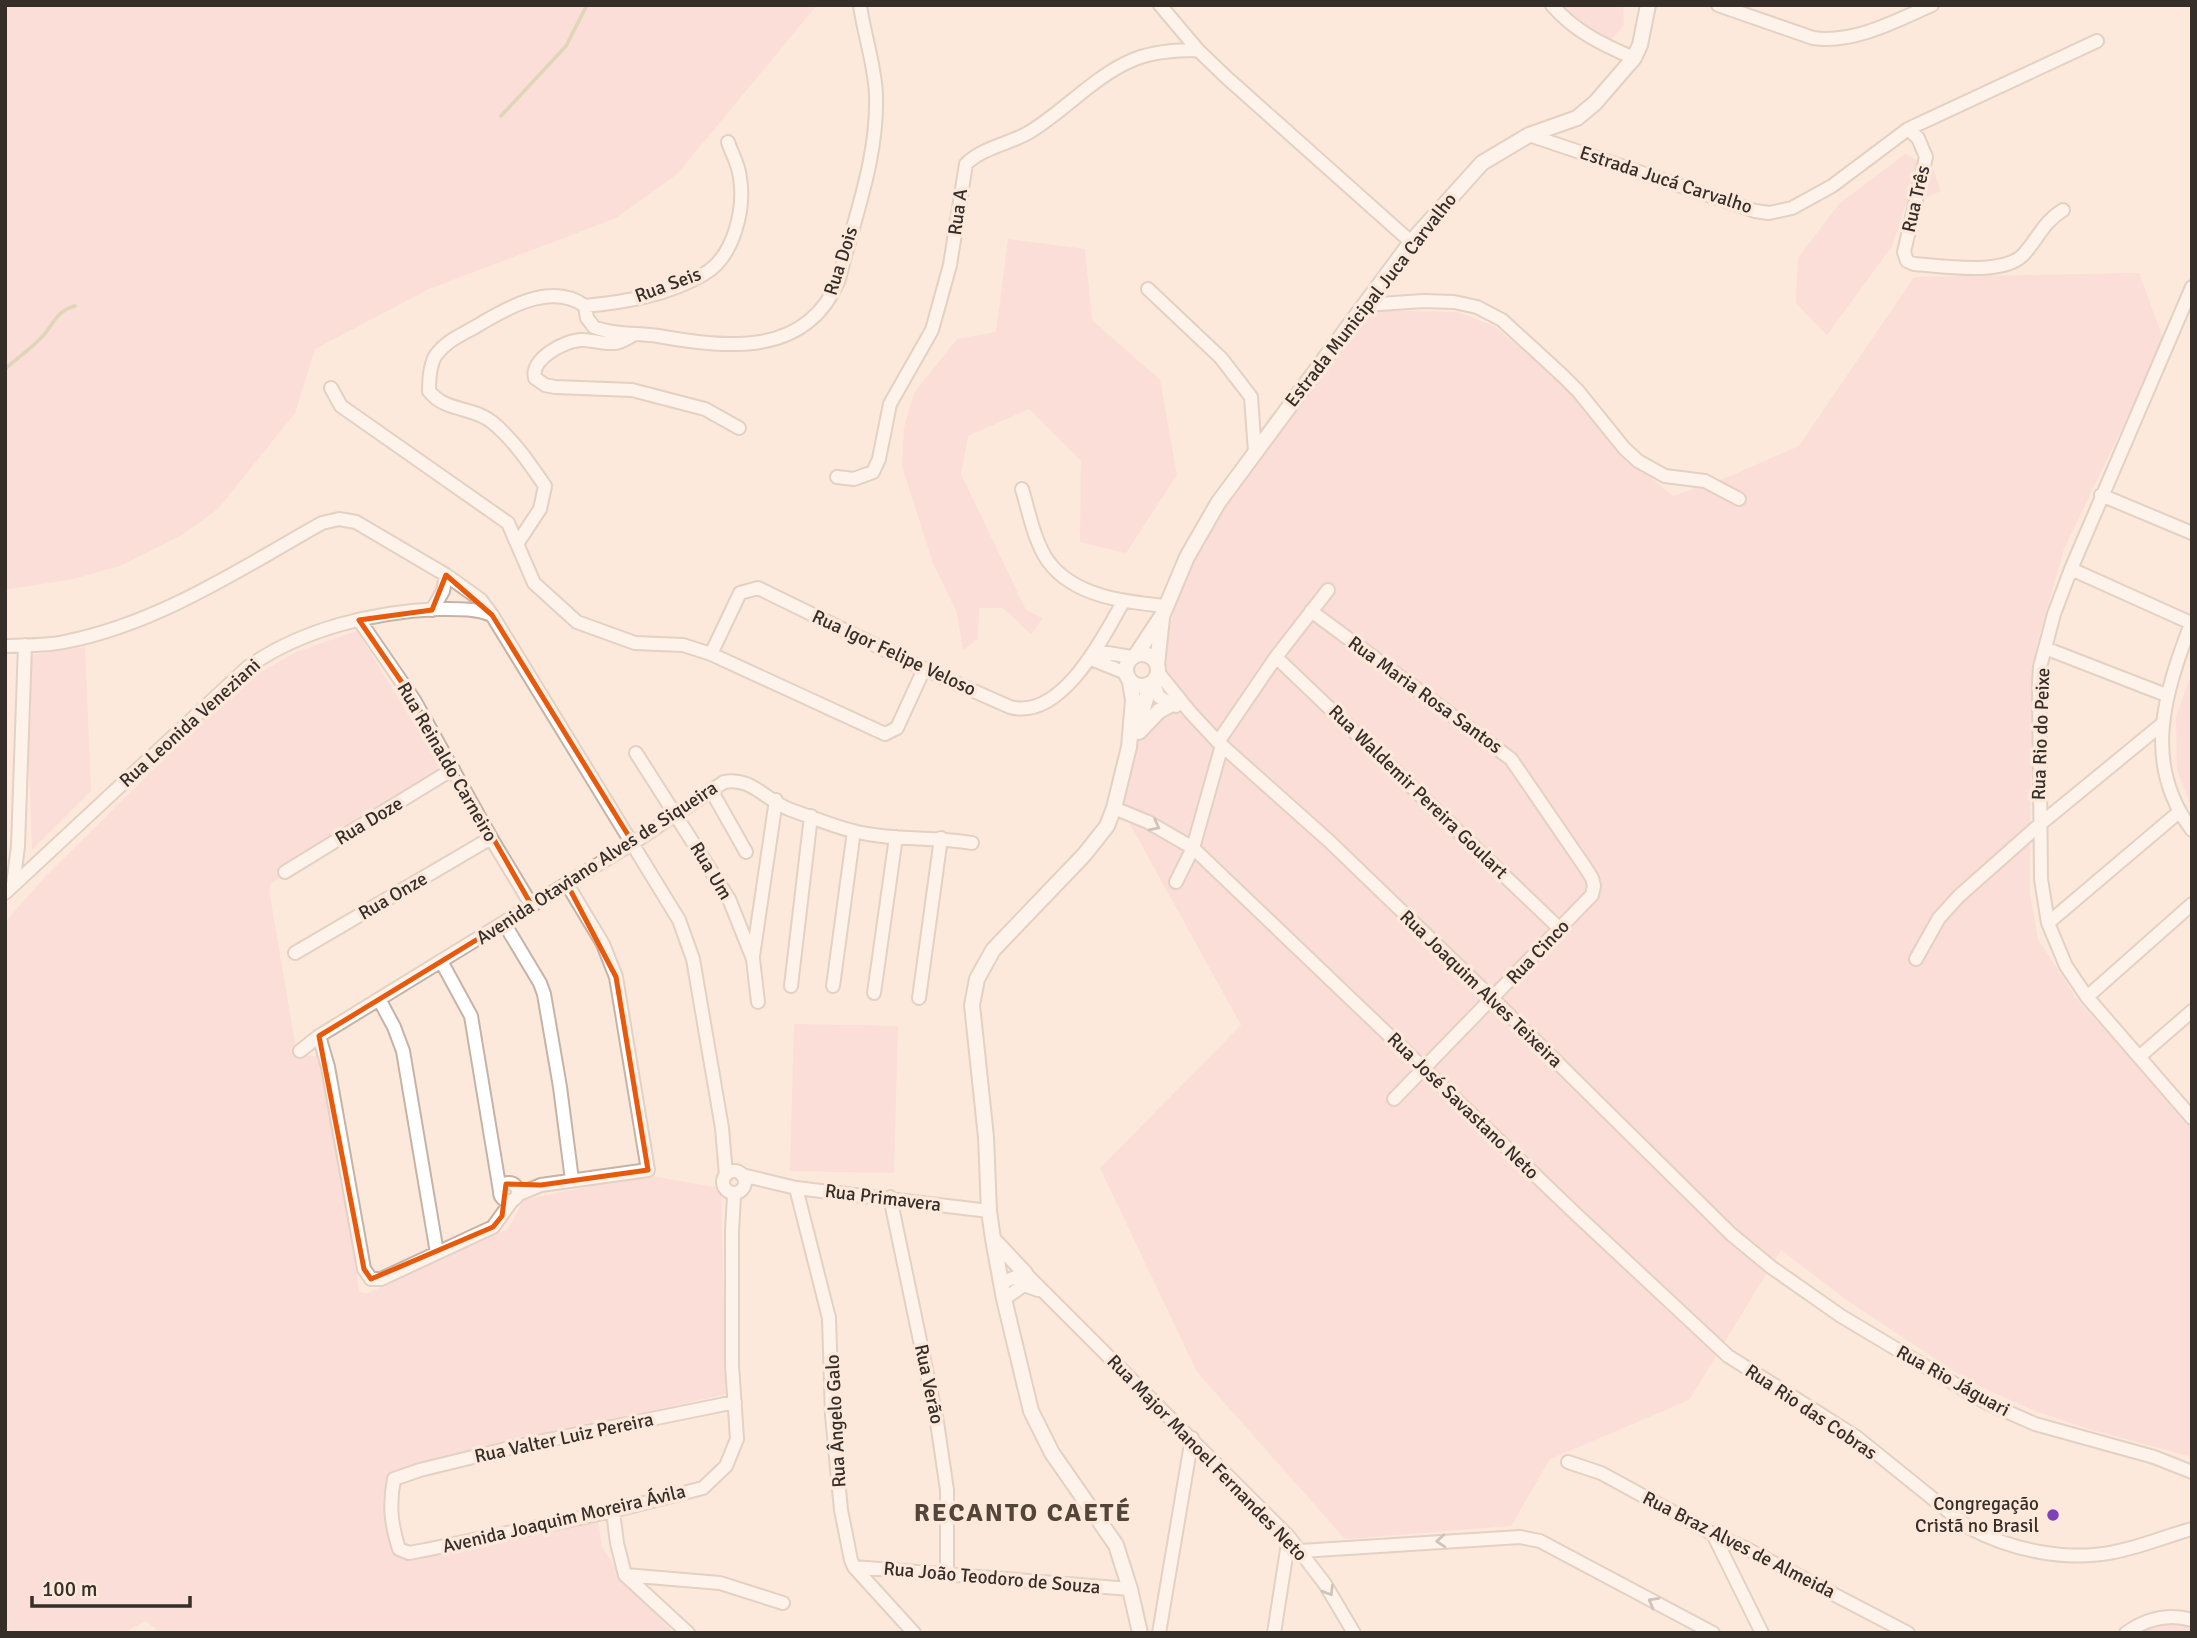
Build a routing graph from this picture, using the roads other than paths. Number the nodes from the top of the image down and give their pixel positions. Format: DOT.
graph roads {
  1 [pos="860,5"];
  2 [pos="1160,5"];
  3 [pos="1552,5"];
  4 [pos="1648,5"];
  5 [pos="1718,5"];
  6 [pos="1932,5"];
  7 [pos="2097,41"];
  8 [pos="1198,50"];
  9 [pos="1634,58"];
  10 [pos="1908,129"];
  11 [pos="1529,135"];
  12 [pos="728,142"];
  13 [pos="2063,210"];
  14 [pos="1411,242"];
  15 [pos="2192,287"];
  16 [pos="1148,289"];
  17 [pos="1365,305"];
  18 [pos="586,312"];
  19 [pos="636,333"];
  20 [pos="331,388"];
  21 [pos="739,428"];
  22 [pos="1255,452"];
  23 [pos="837,477"];
  24 [pos="1022,489"];
  25 [pos="2101,495"];
  26 [pos="1739,499"];
  27 [pos="2192,533"];
  28 [pos="517,544"];
  29 [pos="2071,569"];
  30 [pos="446,575"];
  31 [pos="1328,590"];
  32 [pos="1123,602"];
  33 [pos="432,610"];
  34 [pos="1165,610"];
  35 [pos="1311,611"];
  36 [pos="492,615"];
  37 [pos="359,620"];
  38 [pos="2191,622"];
  39 [pos="24,645"];
  40 [pos="5,646"];
  41 [pos="2045,648"];
  42 [pos="711,654"];
  43 [pos="1093,655"];
  44 [pos="1133,656"];
  45 [pos="1276,657"];
  46 [pos="924,669"];
  47 [pos="1154,676"];
  48 [pos="1128,677"];
  49 [pos="2166,695"];
  50 [pos="1172,704"];
  51 [pos="1190,712"];
  52 [pos="2161,725"];
  53 [pos="1133,741"];
  54 [pos="1220,743"];
  55 [pos="636,753"];
  56 [pos="453,769"];
  57 [pos="711,790"];
  58 [pos="776,800"];
  59 [pos="1114,808"];
  60 [pos="2179,812"];
  61 [pos="675,815"];
  62 [pos="811,816"];
  63 [pos="2039,825"];
  64 [pos="2192,830"];
  65 [pos="854,831"];
  66 [pos="895,836"];
  67 [pos="491,838"];
  68 [pos="942,838"];
  69 [pos="633,843"];
  70 [pos="972,843"];
  71 [pos="18,846"];
  72 [pos="1193,848"];
  73 [pos="746,852"];
  74 [pos="35,865"];
  75 [pos="285,872"];
  76 [pos="1176,882"];
  77 [pos="568,884"];
  78 [pos="9,889"];
  79 [pos="1592,895"];
  80 [pos="2192,904"];
  81 [pos="532,906"];
  82 [pos="504,923"];
  83 [pos="2048,923"];
  84 [pos="1560,929"];
  85 [pos="295,953"];
  86 [pos="752,959"];
  87 [pos="1916,960"];
  88 [pos="441,961"];
  89 [pos="791,986"];
  90 [pos="833,986"];
  91 [pos="874,993"];
  92 [pos="2087,997"];
  93 [pos="919,998"];
  94 [pos="379,999"];
  95 [pos="1493,999"];
  96 [pos="758,1002"];
  97 [pos="2192,1011"];
  98 [pos="319,1036"];
  99 [pos="300,1051"];
  100 [pos="2138,1057"];
  101 [pos="1424,1070"];
  102 [pos="1394,1099"];
  103 [pos="2192,1117"];
  104 [pos="722,1128"];
  105 [pos="741,1174"];
  106 [pos="726,1175"];
  107 [pos="572,1180"];
  108 [pos="777,1185"];
  109 [pos="796,1188"];
  110 [pos="509,1192"];
  111 [pos="737,1192"];
  112 [pos="890,1198"];
  113 [pos="989,1211"];
  114 [pos="993,1239"];
  115 [pos="437,1253"];
  116 [pos="1771,1268"];
  117 [pos="1025,1273"];
  118 [pos="1001,1283"];
  119 [pos="1044,1294"];
  120 [pos="1004,1299"];
  121 [pos="1736,1362"];
  122 [pos="734,1402"];
  123 [pos="1192,1438"];
  124 [pos="1568,1462"];
  125 [pos="2192,1472"];
  126 [pos="394,1479"];
  127 [pos="613,1511"];
  128 [pos="2192,1529"];
  129 [pos="1713,1534"];
  130 [pos="1289,1538"];
  131 [pos="1301,1551"];
  132 [pos="854,1567"];
  133 [pos="947,1573"];
  134 [pos="625,1575"];
  135 [pos="1130,1589"];
  136 [pos="783,1603"];
  137 [pos="2192,1620"];
  138 [pos="688,1633"];
  139 [pos="914,1633"];
  140 [pos="1140,1633"];
  141 [pos="1159,1633"];
  142 [pos="1274,1633"];
  143 [pos="1354,1633"];
  144 [pos="1713,1633"];
  145 [pos="1762,1633"];
  146 [pos="1908,1633"];
  147 [pos="2126,1633"];
  1 -- 19 [label="street, Rua Dois"];
  2 -- 8 [label="street"];
  3 -- 9 [label="street"];
  4 -- 9 [label="street, Estrada Municipal Juca Carvalho"];
  5 -- 6 [label="street"];
  7 -- 10 [label="street, Estrada Jucá Carvalho"];
  8 -- 14 [label="street"];
  8 -- 23 [label="street, Rua A"];
  9 -- 11 [label="street, Estrada Municipal Juca Carvalho"];
  10 -- 11 [label="street, Estrada Jucá Carvalho"];
  10 -- 13 [label="street, Rua Três"];
  11 -- 14 [label="street, Estrada Municipal Juca Carvalho"];
  12 -- 18 [label="street, Rua Seis"];
  14 -- 17 [label="street, Estrada Municipal Juca Carvalho"];
  15 -- 25 [label="street, Rua Rio do Peixe"];
  16 -- 22 [label="street"];
  17 -- 22 [label="street, Estrada Municipal Juca Carvalho"];
  17 -- 26 [label="street"];
  18 -- 19 [label="street, Rua Dois"];
  18 -- 28 [label="street"];
  19 -- 21 [label="street"];
  20 -- 28 [label="street"];
  22 -- 34 [label="street, Estrada Municipal Juca Carvalho"];
  24 -- 32 [label="street"];
  25 -- 27 [label="street"];
  25 -- 29 [label="street, Rua Rio do Peixe"];
  28 -- 42 [label="street"];
  29 -- 38 [label="street"];
  29 -- 41 [label="street, Rua Rio do Peixe"];
  30 -- 33 [label="street"];
  30 -- 36 [label="street"];
  30 -- 39 [label="street"];
  31 -- 35 [label="street"];
  32 -- 34 [label="street"];
  32 -- 43 [label="street, Rua Igor Felipe Veloso"];
  33 -- 36 [label="street, Rua Leonida Veneziani"];
  33 -- 37 [label="street, Rua Leonida Veneziani"];
  34 -- 44 [label="street"];
  34 -- 47 [label="street"];
  35 -- 45 [label="street"];
  35 -- 79 [label="street, Rua Maria Rosa Santos"];
  36 -- 69 [label="street"];
  37 -- 56 [label="street, Rua Reinaldo Carneiro"];
  37 -- 74 [label="street, Rua Leonida Veneziani"];
  38 -- 49 [label="street"];
  39 -- 40 [label="street"];
  39 -- 71 [label="street"];
  41 -- 49 [label="street"];
  41 -- 63 [label="street, Rua Rio do Peixe"];
  42 -- 46 [label="street"];
  42 -- 46 [label="street, Rua Igor Felipe Veloso"];
  43 -- 44 [label="street"];
  43 -- 46 [label="street, Rua Igor Felipe Veloso"];
  43 -- 48 [label="street"];
  44 -- 47 [label="street"];
  44 -- 48 [label="street"];
  45 -- 54 [label="street"];
  45 -- 84 [label="street, Rua Waldemir Pereira Goulart"];
  47 -- 48 [label="street"];
  47 -- 50 [label="street"];
  47 -- 51 [label="street, Rua Joaquim Alves Teixeira"];
  47 -- 53 [label="street"];
  48 -- 53 [label="street"];
  49 -- 52 [label="street"];
  50 -- 51 [label="street"];
  50 -- 53 [label="street"];
  51 -- 54 [label="street, Rua Joaquim Alves Teixeira"];
  52 -- 60 [label="street"];
  52 -- 63 [label="street"];
  53 -- 59 [label="street"];
  54 -- 72 [label="street"];
  54 -- 95 [label="street, Rua Joaquim Alves Teixeira"];
  55 -- 61 [label="street, Rua Um"];
  56 -- 67 [label="street, Rua Reinaldo Carneiro"];
  56 -- 75 [label="street, Rua Doze"];
  57 -- 58 [label="street, Avenida Otaviano Alves de Siqueira"];
  57 -- 61 [label="street, Avenida Otaviano Alves de Siqueira"];
  57 -- 73 [label="street"];
  58 -- 62 [label="street, Avenida Otaviano Alves de Siqueira"];
  58 -- 86 [label="street"];
  59 -- 72 [label="street, Rua José Savastano Neto, one-way"];
  59 -- 113 [label="street"];
  60 -- 64 [label="street"];
  60 -- 83 [label="street"];
  61 -- 69 [label="street, Avenida Otaviano Alves de Siqueira"];
  61 -- 86 [label="street, Rua Um"];
  62 -- 65 [label="street, Avenida Otaviano Alves de Siqueira"];
  62 -- 89 [label="street"];
  63 -- 83 [label="street, Rua Rio do Peixe"];
  63 -- 87 [label="street"];
  65 -- 66 [label="street, Avenida Otaviano Alves de Siqueira"];
  65 -- 90 [label="street"];
  66 -- 68 [label="street, Avenida Otaviano Alves de Siqueira"];
  66 -- 91 [label="street"];
  67 -- 81 [label="street, Rua Reinaldo Carneiro"];
  67 -- 85 [label="street, Rua Onze"];
  68 -- 70 [label="street, Avenida Otaviano Alves de Siqueira"];
  68 -- 93 [label="street"];
  69 -- 77 [label="street, Avenida Otaviano Alves de Siqueira"];
  69 -- 104 [label="street"];
  71 -- 74 [label="street"];
  71 -- 78 [label="street"];
  72 -- 76 [label="street"];
  72 -- 101 [label="street, Rua José Savastano Neto"];
  74 -- 78 [label="street, Rua Leonida Veneziani"];
  77 -- 81 [label="street, Avenida Otaviano Alves de Siqueira"];
  77 -- 107 [label="street"];
  79 -- 84 [label="street, Rua Cinco"];
  80 -- 92 [label="street"];
  81 -- 82 [label="street, Avenida Otaviano Alves de Siqueira"];
  82 -- 88 [label="street, Avenida Otaviano Alves de Siqueira"];
  82 -- 107 [label="street"];
  83 -- 92 [label="street, Rua Rio do Peixe"];
  84 -- 95 [label="street, Rua Cinco"];
  86 -- 96 [label="street, Rua Um"];
  88 -- 94 [label="street, Avenida Otaviano Alves de Siqueira"];
  88 -- 110 [label="street"];
  92 -- 100 [label="street, Rua Rio do Peixe"];
  94 -- 98 [label="street, Avenida Otaviano Alves de Siqueira"];
  94 -- 115 [label="street"];
  95 -- 101 [label="street, Rua Cinco"];
  95 -- 116 [label="street, Rua Joaquim Alves Teixeira"];
  97 -- 100 [label="street"];
  98 -- 99 [label="street, Avenida Otaviano Alves de Siqueira"];
  98 -- 115 [label="street"];
  100 -- 103 [label="street, Rua Rio do Peixe"];
  101 -- 102 [label="street, Rua Cinco"];
  101 -- 121 [label="street, Rua José Savastano Neto"];
  104 -- 105 [label="street"];
  104 -- 106 [label="street"];
  105 -- 106 [label="street"];
  105 -- 108 [label="street, Rua Primavera"];
  105 -- 111 [label="street"];
  106 -- 111 [label="street"];
  107 -- 110 [label="street"];
  108 -- 109 [label="street, Rua Primavera"];
  108 -- 111 [label="street, Rua Primavera"];
  109 -- 112 [label="street, Rua Primavera"];
  109 -- 132 [label="street, Rua Ângelo Galo"];
  110 -- 115 [label="street"];
  111 -- 122 [label="street, Avenida Joaquim Moreira Ávila"];
  112 -- 113 [label="street, Rua Primavera"];
  112 -- 133 [label="street, Rua Verão"];
  113 -- 114 [label="street"];
  114 -- 117 [label="street"];
  114 -- 118 [label="street"];
  116 -- 125 [label="street, Rua Rio Jáguari"];
  117 -- 118 [label="street"];
  117 -- 119 [label="street, Rua Major Manoel Fernandes Neto"];
  118 -- 120 [label="street"];
  119 -- 120 [label="street"];
  119 -- 123 [label="street, Rua Major Manoel Fernandes Neto"];
  120 -- 135 [label="street"];
  121 -- 128 [label="street, Rua Rio das Cobras"];
  122 -- 126 [label="street, Rua Valter Luiz Pereira"];
  122 -- 127 [label="street, Avenida Joaquim Moreira Ávila"];
  123 -- 130 [label="street, Rua Major Manoel Fernandes Neto"];
  123 -- 141 [label="street"];
  124 -- 129 [label="street, Rua Braz Alves de Almeida"];
  126 -- 127 [label="street, Avenida Joaquim Moreira Ávila"];
  127 -- 134 [label="street"];
  129 -- 145 [label="street"];
  129 -- 146 [label="street, Rua Braz Alves de Almeida"];
  130 -- 131 [label="street, Rua Major Manoel Fernandes Neto"];
  130 -- 142 [label="street"];
  131 -- 143 [label="street, Rua Major Manoel Fernandes Neto, one-way"];
  144 -- 131 [label="street, one-way"];
  132 -- 133 [label="street, Rua João Teodoro de Souza"];
  132 -- 139 [label="street, Rua Ângelo Galo"];
  133 -- 135 [label="street, Rua João Teodoro de Souza"];
  134 -- 136 [label="street"];
  134 -- 138 [label="street"];
  135 -- 140 [label="street"];
  137 -- 147 [label="street"];
}
